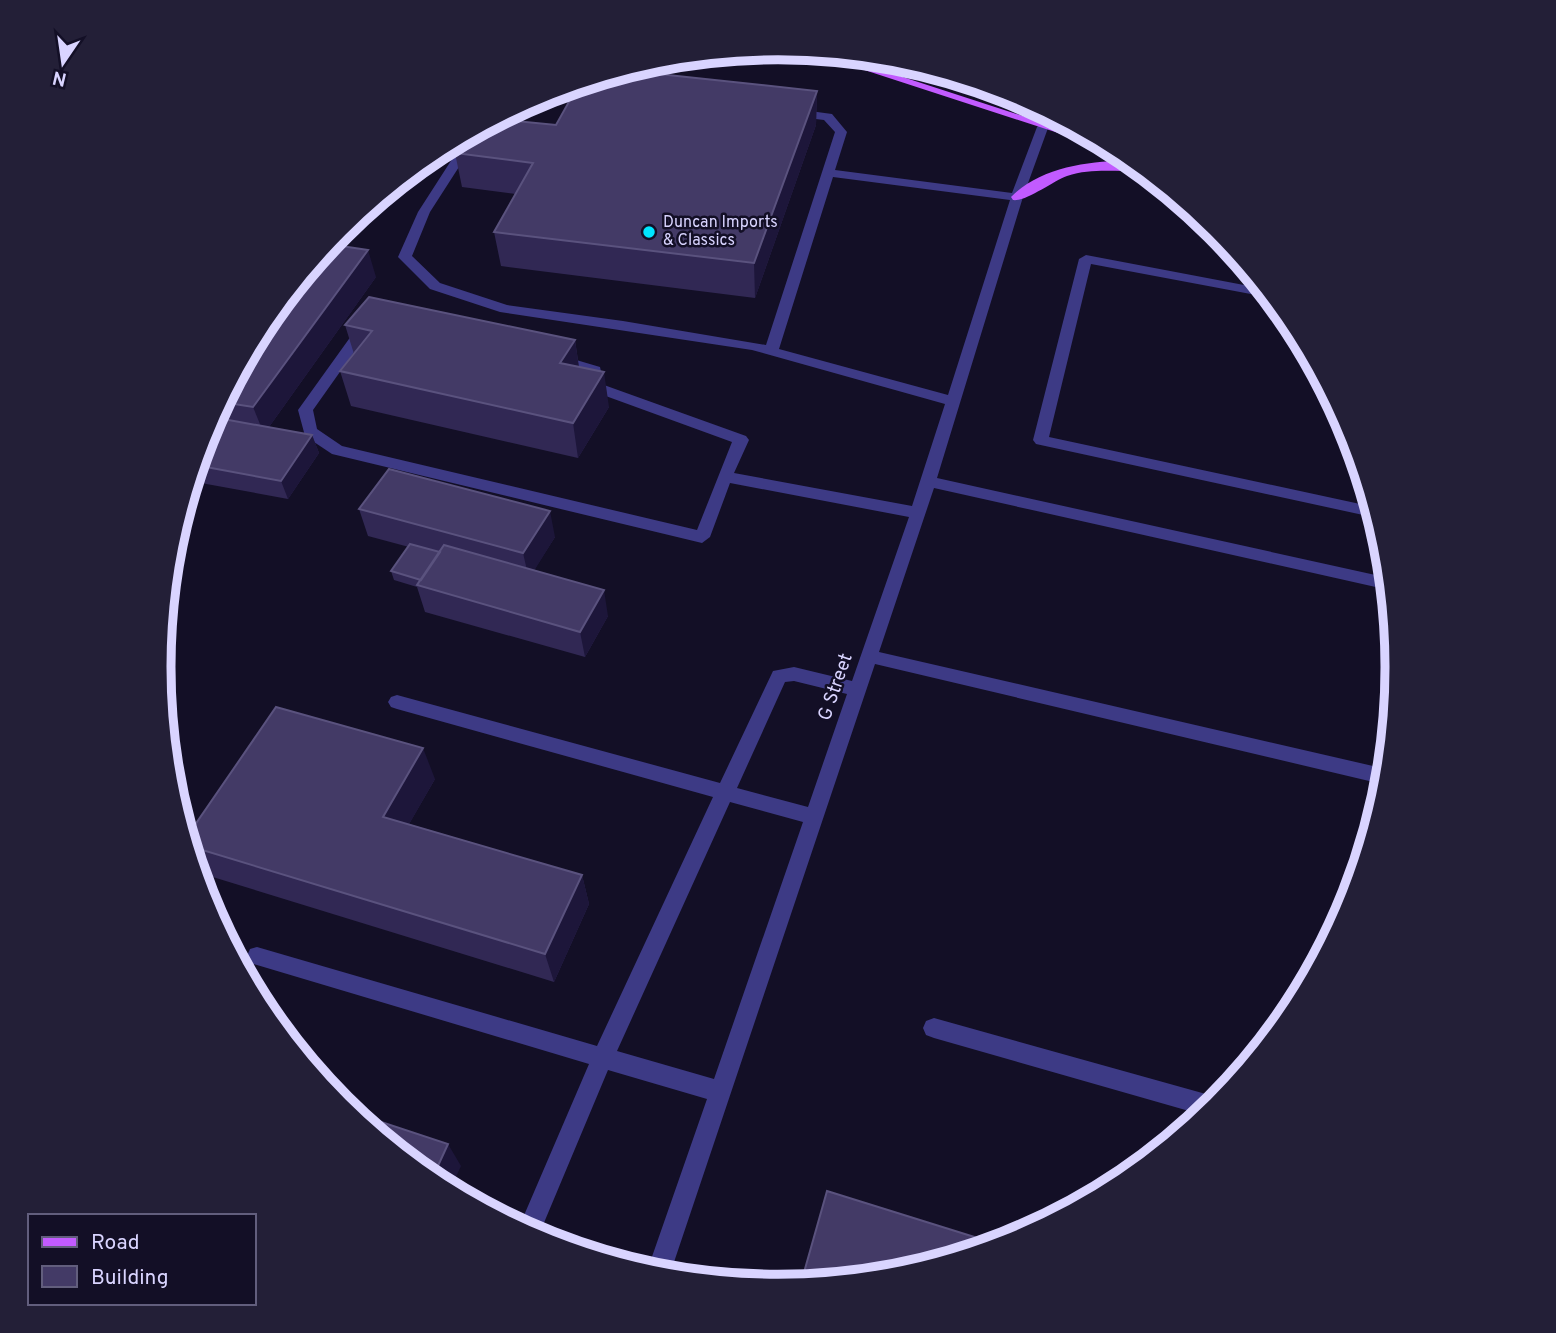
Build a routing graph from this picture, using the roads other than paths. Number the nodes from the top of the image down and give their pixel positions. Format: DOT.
graph roads {
  1 [pos="863,66"];
  2 [pos="593,89"];
  3 [pos="610,91"];
  4 [pos="787,112"];
  5 [pos="1033,116"];
  6 [pos="1048,123"];
  7 [pos="468,145"];
  8 [pos="1117,163"];
  9 [pos="827,173"];
  10 [pos="1017,197"];
  11 [pos="1255,291"];
  12 [pos="374,323"];
  13 [pos="771,352"];
  14 [pos="544,355"];
  15 [pos="953,401"];
  16 [pos="725,477"];
  17 [pos="928,481"];
  18 [pos="1364,510"];
  19 [pos="918,513"];
  20 [pos="1379,582"];
  21 [pos="869,656"];
  22 [pos="858,689"];
  23 [pos="397,702"];
  24 [pos="1375,773"];
  25 [pos="725,793"];
  26 [pos="814,817"];
  27 [pos="257,956"];
  28 [pos="934,1028"];
  29 [pos="602,1059"];
  30 [pos="720,1092"];
  31 [pos="1199,1103"];
  32 [pos="533,1221"];
  33 [pos="662,1262"];
  1 -- 5 [label="main road"];
  2 -- 3 [label="street"];
  4 -- 9 [label="street"];
  6 -- 10 [label="street, G Street"];
  7 -- 13 [label="street"];
  8 -- 10 [label="main road"];
  9 -- 10 [label="street"];
  9 -- 13 [label="street"];
  10 -- 15 [label="street, G Street"];
  11 -- 18 [label="street"];
  12 -- 16 [label="street"];
  13 -- 15 [label="street"];
  14 -- 16 [label="street"];
  15 -- 17 [label="street, G Street"];
  16 -- 19 [label="street"];
  17 -- 19 [label="street, G Street"];
  17 -- 20 [label="street"];
  19 -- 21 [label="street, G Street"];
  21 -- 22 [label="street, G Street"];
  21 -- 24 [label="street"];
  22 -- 25 [label="street"];
  22 -- 26 [label="street, G Street"];
  23 -- 25 [label="street"];
  25 -- 26 [label="street"];
  25 -- 29 [label="street"];
  26 -- 30 [label="street, G Street"];
  27 -- 29 [label="street"];
  28 -- 31 [label="street"];
  29 -- 30 [label="street"];
  29 -- 32 [label="street"];
  30 -- 33 [label="street, G Street"];
}
